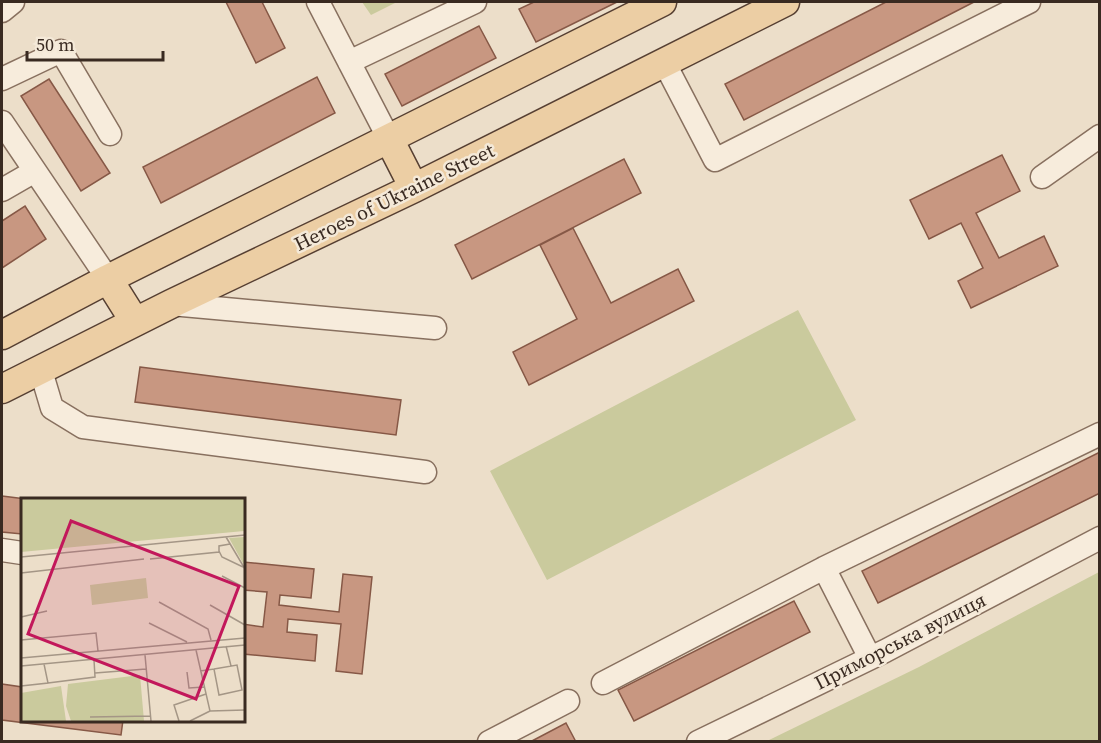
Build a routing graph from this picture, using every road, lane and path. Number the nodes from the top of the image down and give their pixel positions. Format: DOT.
graph roads {
  1 [pos="13,2"];
  2 [pos="318,2"];
  3 [pos="475,2"];
  4 [pos="662,2"];
  5 [pos="784,2"];
  6 [pos="1029,2"];
  7 [pos="2,10"];
  8 [pos="349,62"];
  9 [pos="664,62"];
  10 [pos="2,79"];
  11 [pos="2,122"];
  12 [pos="110,134"];
  13 [pos="1100,136"];
  14 [pos="388,139"];
  15 [pos="35,171"];
  16 [pos="1042,177"];
  17 [pos="414,188"];
  18 [pos="2,190"];
  19 [pos="108,279"];
  20 [pos="171,304"];
  21 [pos="135,322"];
  22 [pos="435,328"];
  23 [pos="2,335"];
  24 [pos="41,371"];
  25 [pos="2,389"];
  26 [pos="1100,434"];
  27 [pos="425,472"];
  28 [pos="1100,538"];
  29 [pos="2,550"];
  30 [pos="21,553"];
  31 [pos="824,568"];
  32 [pos="870,658"];
  33 [pos="603,683"];
  34 [pos="568,701"];
  35 [pos="489,741"];
  36 [pos="698,741"];
  1 -- 7 [label="street"];
  2 -- 8 [label="street"];
  3 -- 8 [label="street"];
  4 -- 14 [label="main road"];
  5 -- 9 [label="main road, Heroes of Ukraine Street"];
  6 -- 9 [label="street"];
  8 -- 14 [label="street"];
  9 -- 17 [label="main road, Heroes of Ukraine Street"];
  10 -- 12 [label="street"];
  11 -- 15 [label="street"];
  13 -- 16 [label="street"];
  14 -- 17 [label="main road"];
  14 -- 19 [label="main road"];
  15 -- 18 [label="street"];
  15 -- 19 [label="street"];
  17 -- 20 [label="main road, Heroes of Ukraine Street"];
  19 -- 21 [label="main road"];
  19 -- 23 [label="main road"];
  20 -- 21 [label="main road, Heroes of Ukraine Street"];
  20 -- 22 [label="street"];
  21 -- 24 [label="main road, Heroes of Ukraine Street"];
  24 -- 25 [label="main road, Heroes of Ukraine Street"];
  24 -- 27 [label="street"];
  26 -- 31 [label="street"];
  28 -- 32 [label="street, Приморська вулиця"];
  29 -- 30 [label="street"];
  31 -- 32 [label="street"];
  31 -- 33 [label="street"];
  32 -- 36 [label="street, Приморська вулиця"];
  34 -- 35 [label="street"];
}
